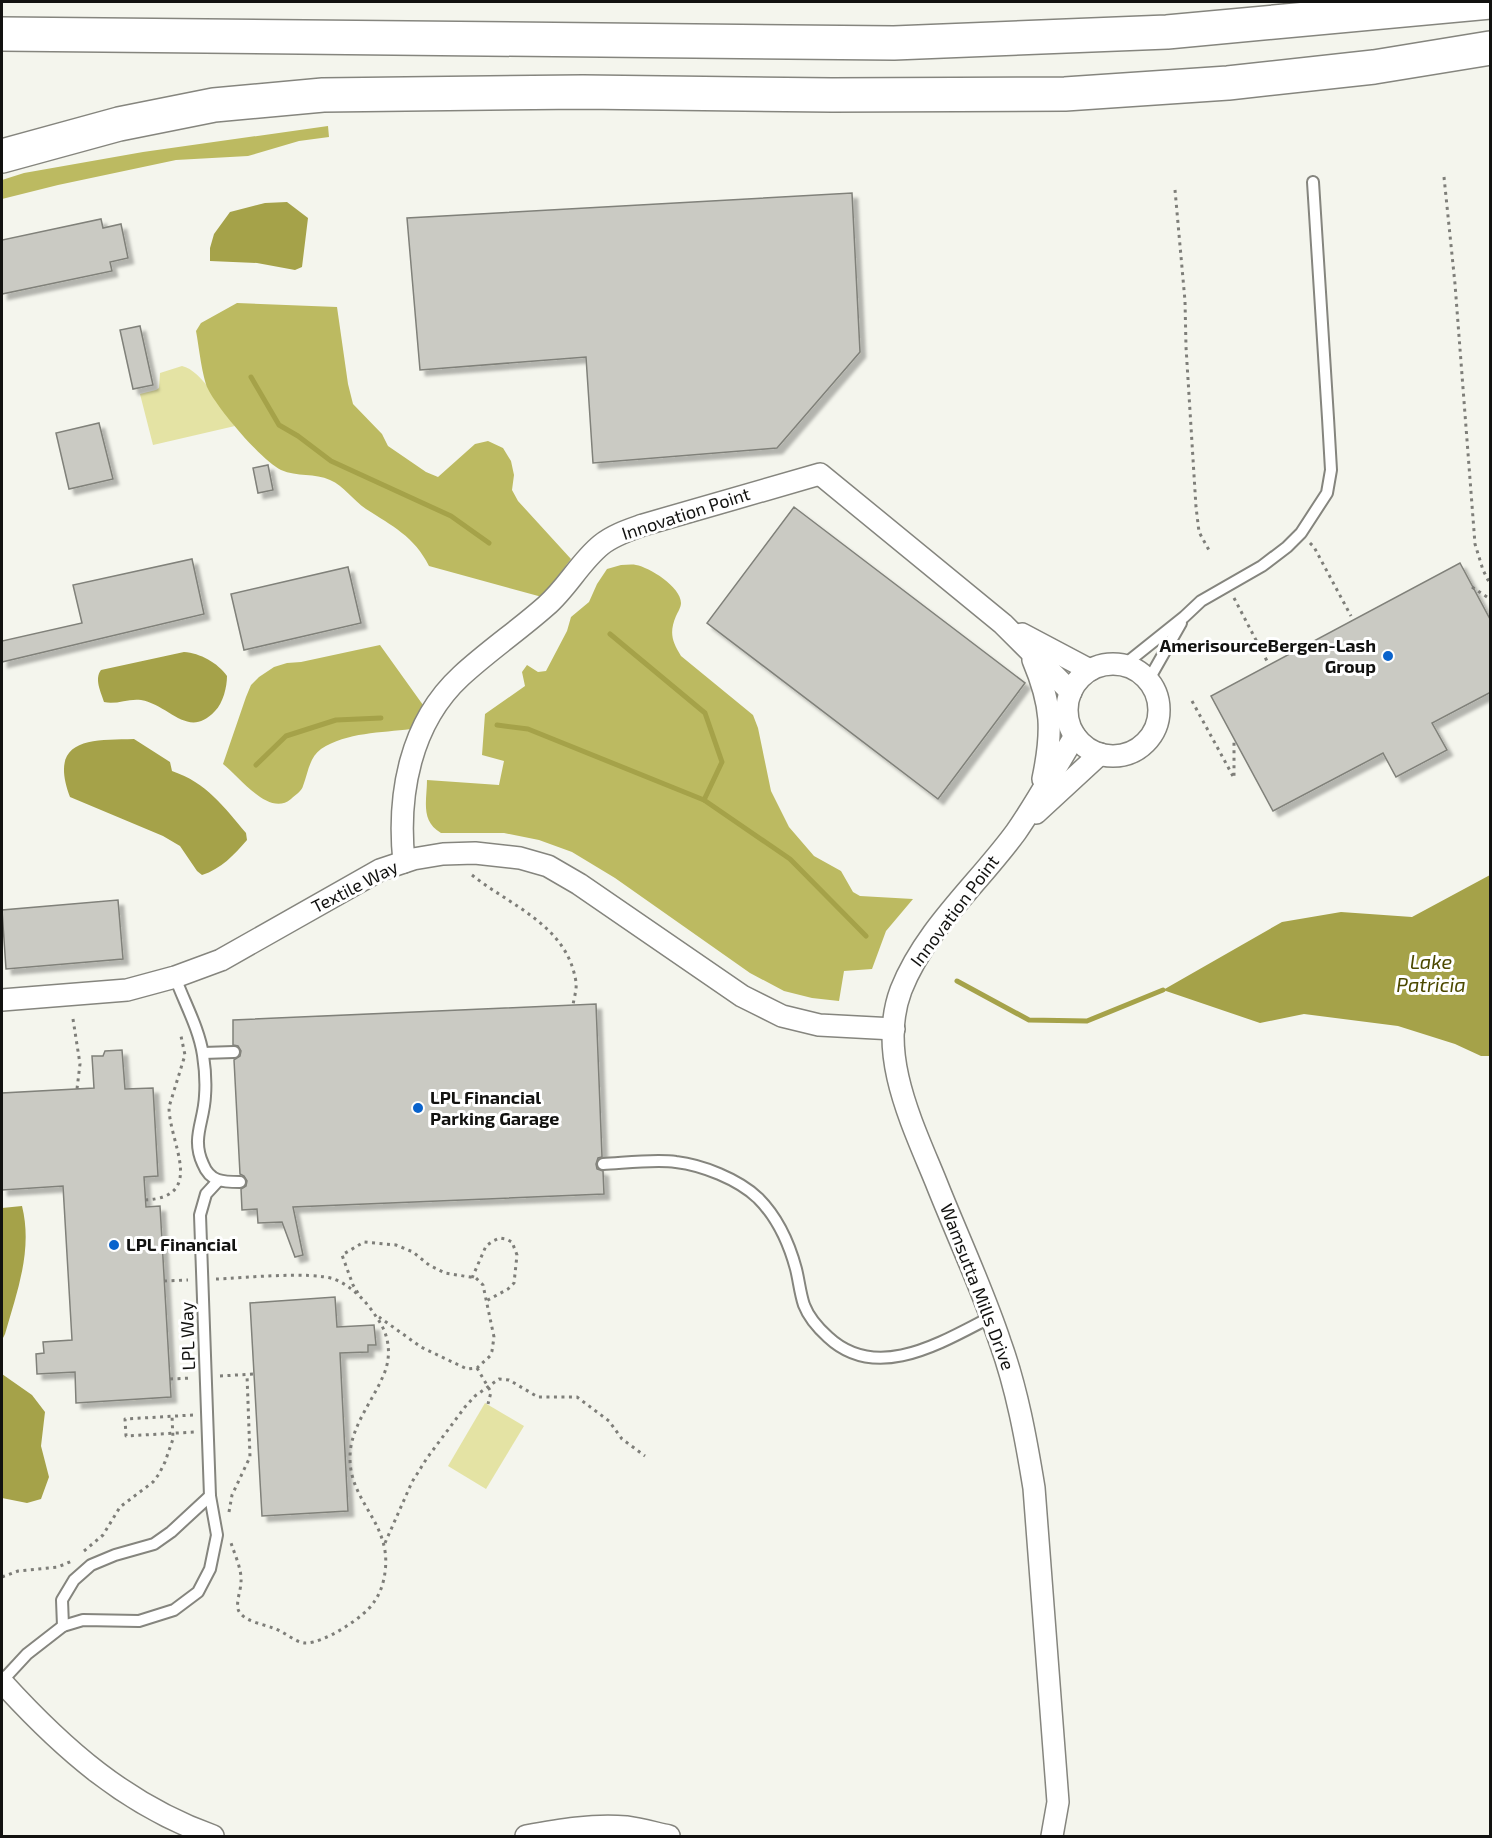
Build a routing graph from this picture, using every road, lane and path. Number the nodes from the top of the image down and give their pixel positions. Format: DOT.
graph roads {
  1 [pos="1491,2"];
  2 [pos="2,34"];
  3 [pos="1491,48"];
  4 [pos="2,156"];
  5 [pos="1444,177"];
  6 [pos="1313,182"];
  7 [pos="1175,190"];
  8 [pos="1300,534"];
  9 [pos="1210,552"];
  10 [pos="1491,584"];
  11 [pos="1228,585"];
  12 [pos="1472,587"];
  13 [pos="1491,598"];
  14 [pos="1351,616"];
  15 [pos="1184,617"];
  16 [pos="1003,624"];
  17 [pos="1028,649"];
  18 [pos="1267,661"];
  19 [pos="1124,665"];
  20 [pos="1090,670"];
  21 [pos="1148,681"];
  22 [pos="1071,692"];
  23 [pos="1192,701"];
  24 [pos="1075,736"];
  25 [pos="1234,739"];
  26 [pos="1100,754"];
  27 [pos="1040,793"];
  28 [pos="1016,832"];
  29 [pos="404,862"];
  30 [pos="472,875"];
  31 [pos="176,977"];
  32 [pos="2,1000"];
  33 [pos="573,1005"];
  34 [pos="73,1019"];
  35 [pos="178,1025"];
  36 [pos="894,1029"];
  37 [pos="234,1052"];
  38 [pos="203,1053"];
  39 [pos="77,1089"];
  40 [pos="603,1164"];
  41 [pos="218,1180"];
  42 [pos="240,1182"];
  43 [pos="145,1200"];
  44 [pos="472,1278"];
  45 [pos="202,1280"];
  46 [pos="164,1281"];
  47 [pos="362,1299"];
  48 [pos="486,1301"];
  49 [pos="375,1314"];
  50 [pos="991,1317"];
  51 [pos="477,1368"];
  52 [pos="247,1375"];
  53 [pos="489,1386"];
  54 [pos="488,1404"];
  55 [pos="207,1414"];
  56 [pos="172,1416"];
  57 [pos="207,1431"];
  58 [pos="173,1434"];
  59 [pos="645,1456"];
  60 [pos="210,1496"];
  61 [pos="230,1521"];
  62 [pos="231,1542"];
  63 [pos="384,1545"];
  64 [pos="2,1577"];
  65 [pos="63,1626"];
  66 [pos="2,1682"];
  67 [pos="1058,1802"];
  68 [pos="213,1836"];
  69 [pos="526,1836"];
  70 [pos="669,1836"];
  71 [pos="1052,1836"];
  72 [pos="1068,1836"];
  1 -- 2 [label="highway"];
  3 -- 4 [label="highway"];
  5 -- 10 [label="path"];
  6 -- 8 [label="lane"];
  7 -- 9 [label="path"];
  8 -- 11 [label="lane"];
  8 -- 14 [label="path"];
  11 -- 15 [label="lane"];
  11 -- 18 [label="path"];
  12 -- 13 [label="path"];
  15 -- 19 [label="lane"];
  15 -- 21 [label="lane"];
  16 -- 17 [label="street, Innovation Point"];
  16 -- 20 [label="street, Innovation Point"];
  16 -- 29 [label="street, Innovation Point"];
  17 -- 22 [label="street, Innovation Point"];
  17 -- 27 [label="street"];
  19 -- 20 [label="street"];
  19 -- 21 [label="street"];
  20 -- 22 [label="street"];
  21 -- 26 [label="street"];
  22 -- 24 [label="street"];
  23 -- 25 [label="path"];
  24 -- 26 [label="street"];
  24 -- 27 [label="street, Innovation Point"];
  26 -- 28 [label="street, Innovation Point"];
  27 -- 28 [label="street, Innovation Point"];
  28 -- 36 [label="street, Innovation Point"];
  29 -- 31 [label="street, Textile Way"];
  29 -- 36 [label="street, Textile Way"];
  30 -- 33 [label="path"];
  31 -- 32 [label="street, Textile Way"];
  31 -- 38 [label="lane"];
  34 -- 39 [label="path"];
  35 -- 43 [label="path"];
  36 -- 50 [label="street, Wamsutta Mills Drive"];
  37 -- 38 [label="lane"];
  38 -- 41 [label="lane"];
  40 -- 50 [label="lane"];
  41 -- 42 [label="lane"];
  41 -- 45 [label="lane, LPL Way"];
  44 -- 47 [label="path"];
  44 -- 48 [label="path"];
  44 -- 48 [label="path"];
  45 -- 46 [label="path"];
  45 -- 47 [label="path"];
  45 -- 55 [label="lane, LPL Way"];
  47 -- 49 [label="path"];
  48 -- 51 [label="path"];
  49 -- 51 [label="path"];
  49 -- 63 [label="path"];
  50 -- 67 [label="street, Wamsutta Mills Drive"];
  51 -- 53 [label="path"];
  52 -- 61 [label="path"];
  53 -- 54 [label="path"];
  53 -- 59 [label="path"];
  53 -- 63 [label="path"];
  55 -- 56 [label="path"];
  55 -- 57 [label="lane, LPL Way"];
  56 -- 58 [label="path"];
  56 -- 58 [label="path"];
  57 -- 58 [label="path"];
  57 -- 60 [label="lane, LPL Way"];
  58 -- 64 [label="path"];
  60 -- 65 [label="lane"];
  60 -- 65 [label="lane, LPL Way"];
  62 -- 63 [label="path"];
  65 -- 66 [label="lane, LPL Way"];
  66 -- 68 [label="street"];
  67 -- 71 [label="street, Wamsutta Mills Drive"];
  67 -- 72 [label="street, Wamsutta Mills Drive"];
  69 -- 70 [label="street"];
}
